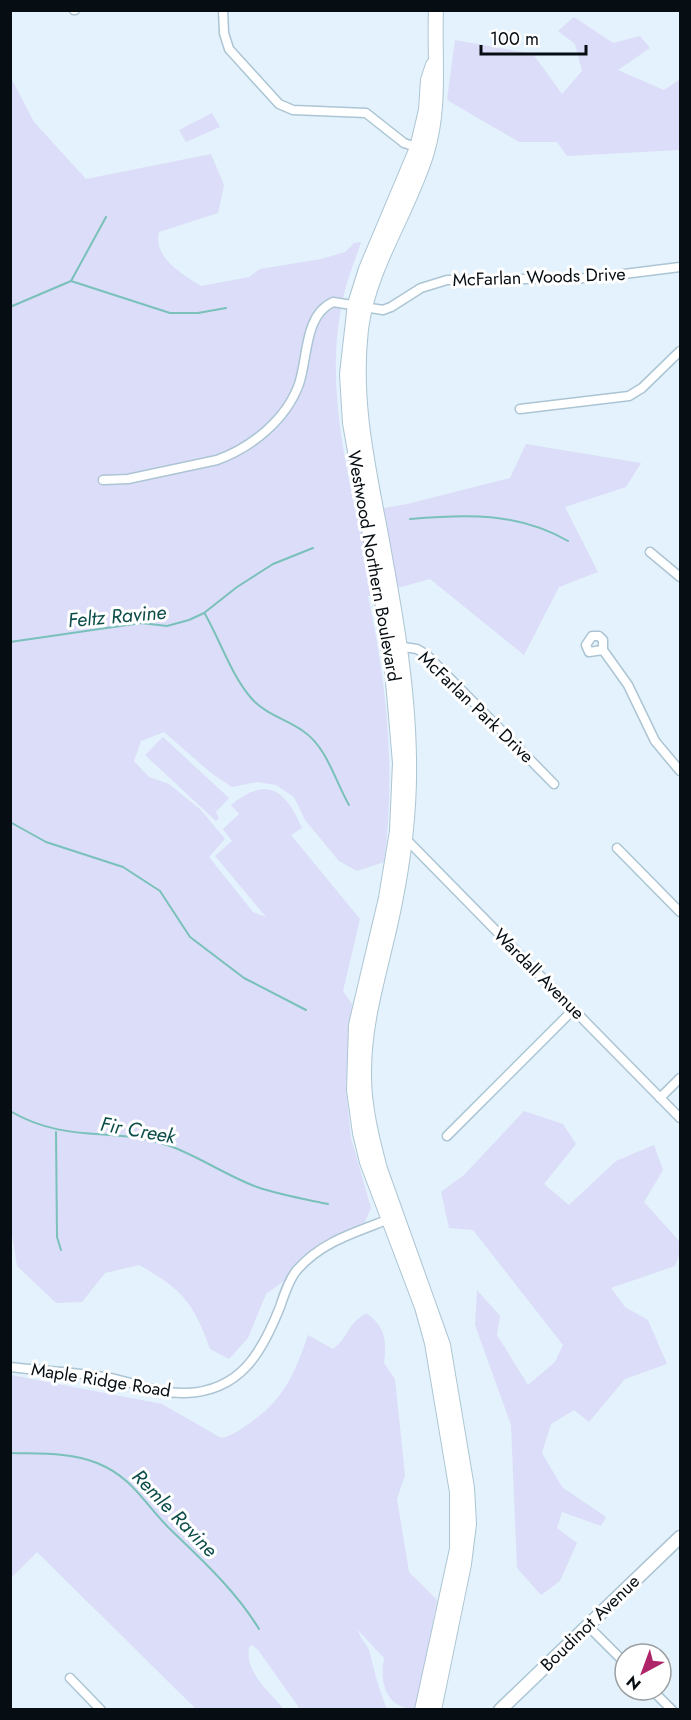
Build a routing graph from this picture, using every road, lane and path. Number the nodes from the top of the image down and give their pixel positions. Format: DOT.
graph roads {
  1 [pos="223,10"];
  2 [pos="436,10"];
  3 [pos="422,149"];
  4 [pos="681,267"];
  5 [pos="361,306"];
  6 [pos="681,351"];
  7 [pos="520,409"];
  8 [pos="103,480"];
  9 [pos="650,552"];
  10 [pos="681,577"];
  11 [pos="395,646"];
  12 [pos="603,650"];
  13 [pos="681,771"];
  14 [pos="554,784"];
  15 [pos="401,835"];
  16 [pos="617,848"];
  17 [pos="681,912"];
  18 [pos="574,1009"];
  19 [pos="681,1078"];
  20 [pos="660,1098"];
  21 [pos="681,1118"];
  22 [pos="447,1136"];
  23 [pos="393,1218"];
  24 [pos="10,1367"];
  25 [pos="680,1539"];
  26 [pos="448,1615"];
  27 [pos="588,1626"];
  28 [pos="613,1651"];
  29 [pos="70,1678"];
  30 [pos="101,1710"];
  31 [pos="422,1710"];
  32 [pos="434,1710"];
  33 [pos="500,1710"];
  1 -- 3 [label="street"];
  2 -- 3 [label="main road, Westwood Northern Boulevard"];
  3 -- 5 [label="main road, Westwood Northern Boulevard"];
  4 -- 5 [label="street, McFarlan Woods Drive"];
  5 -- 8 [label="street, McFarlan Woods Drive"];
  5 -- 11 [label="main road, Westwood Northern Boulevard"];
  6 -- 7 [label="street"];
  9 -- 10 [label="street"];
  11 -- 14 [label="street, McFarlan Park Drive"];
  11 -- 15 [label="main road, Westwood Northern Boulevard"];
  12 -- 13 [label="street"];
  15 -- 18 [label="street, Wardall Avenue"];
  15 -- 23 [label="main road, Westwood Northern Boulevard"];
  16 -- 17 [label="street"];
  18 -- 20 [label="street, Wardall Avenue"];
  18 -- 22 [label="street"];
  19 -- 20 [label="street"];
  20 -- 21 [label="street, Wardall Avenue"];
  23 -- 24 [label="street, Maple Ridge Road"];
  23 -- 26 [label="main road, Westwood Northern Boulevard"];
  25 -- 27 [label="street, Boudinot Avenue"];
  26 -- 31 [label="main road, Westwood Northern Boulevard"];
  26 -- 32 [label="main road, Westwood Northern Boulevard"];
  27 -- 28 [label="street"];
  27 -- 33 [label="street, Boudinot Avenue"];
  29 -- 30 [label="street"];
}
